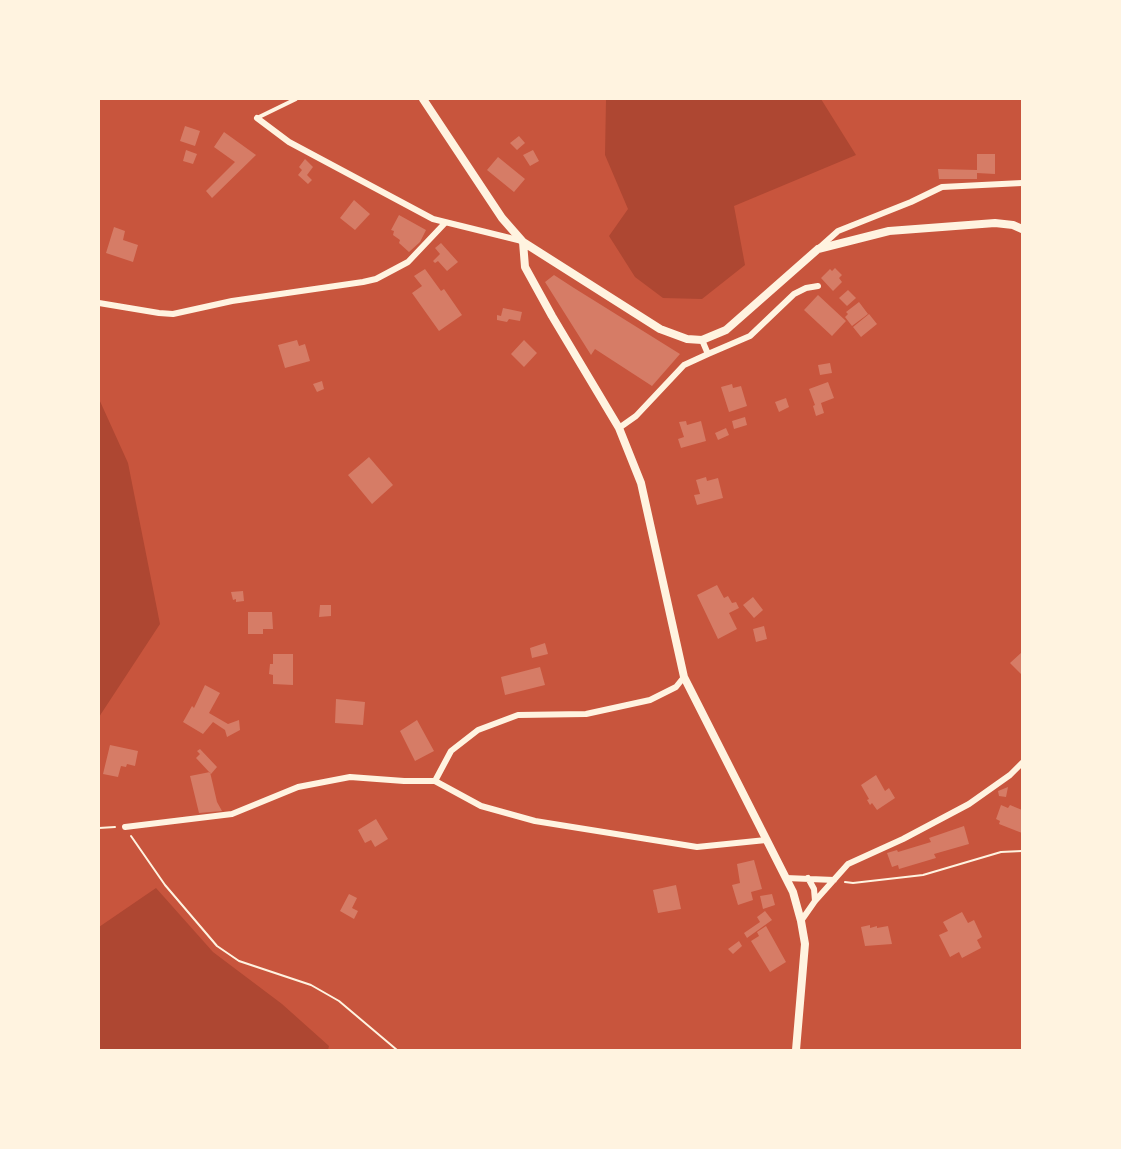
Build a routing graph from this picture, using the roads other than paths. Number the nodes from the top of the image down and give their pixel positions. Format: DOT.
graph roads {
  1 [pos="296,99"];
  2 [pos="423,99"];
  3 [pos="257,118"];
  4 [pos="1022,183"];
  5 [pos="445,223"];
  6 [pos="1022,229"];
  7 [pos="523,242"];
  8 [pos="818,249"];
  9 [pos="818,286"];
  10 [pos="99,303"];
  11 [pos="702,340"];
  12 [pos="708,354"];
  13 [pos="619,428"];
  14 [pos="684,677"];
  15 [pos="1022,763"];
  16 [pos="435,781"];
  17 [pos="125,827"];
  18 [pos="766,840"];
  19 [pos="786,878"];
  20 [pos="808,878"];
  21 [pos="834,880"];
  22 [pos="815,901"];
  23 [pos="801,921"];
  24 [pos="796,1050"];
  1 -- 3 [label="lane"];
  2 -- 7 [label="street"];
  3 -- 5 [label="street"];
  4 -- 8 [label="street"];
  5 -- 7 [label="street"];
  5 -- 10 [label="street"];
  6 -- 8 [label="street"];
  7 -- 11 [label="street"];
  7 -- 13 [label="street"];
  8 -- 11 [label="street"];
  9 -- 12 [label="street"];
  11 -- 12 [label="street"];
  12 -- 13 [label="street"];
  13 -- 14 [label="street"];
  14 -- 16 [label="street"];
  14 -- 18 [label="street"];
  15 -- 21 [label="street"];
  16 -- 17 [label="street"];
  16 -- 18 [label="street"];
  18 -- 19 [label="street"];
  19 -- 20 [label="street"];
  19 -- 23 [label="street"];
  20 -- 21 [label="street"];
  20 -- 22 [label="street"];
  21 -- 22 [label="street"];
  22 -- 23 [label="street"];
  23 -- 24 [label="street"];
}
